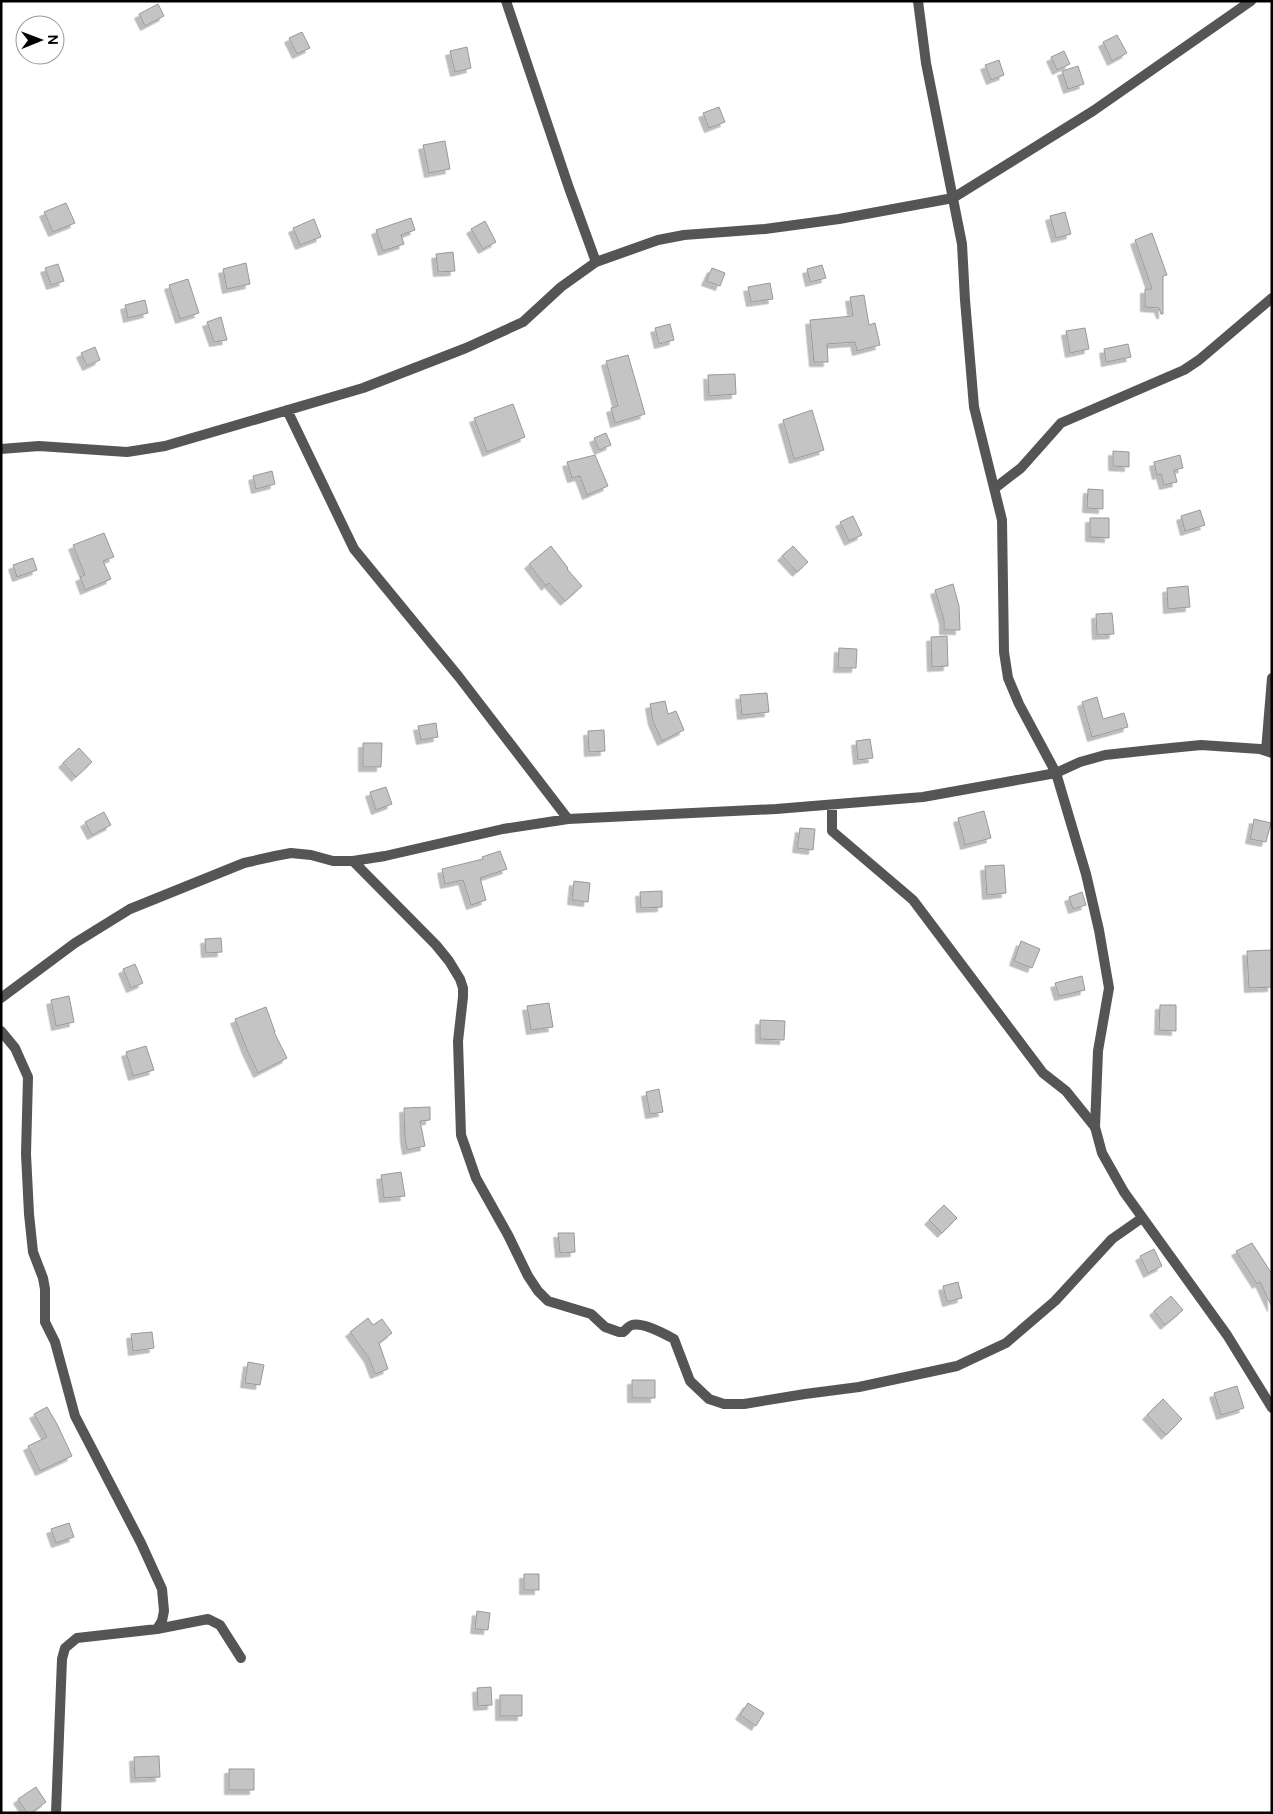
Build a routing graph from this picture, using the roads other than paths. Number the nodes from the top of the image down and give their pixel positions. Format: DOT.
graph roads {
  1 [pos="506,1"];
  2 [pos="918,1"];
  3 [pos="1251,1"];
  4 [pos="953,198"];
  5 [pos="596,262"];
  6 [pos="1272,298"];
  7 [pos="287,410"];
  8 [pos="1,449"];
  9 [pos="994,488"];
  10 [pos="1272,678"];
  11 [pos="1269,752"];
  12 [pos="1056,773"];
  13 [pos="832,805"];
  14 [pos="568,819"];
  15 [pos="353,861"];
  16 [pos="1,998"];
  17 [pos="1,1031"];
  18 [pos="1095,1127"];
  19 [pos="1142,1218"];
  20 [pos="1272,1408"];
  21 [pos="157,1629"];
  22 [pos="241,1658"];
  23 [pos="56,1813"];
  1 -- 5 [label="street"];
  2 -- 4 [label="street"];
  3 -- 4 [label="street"];
  4 -- 5 [label="street"];
  4 -- 9 [label="street"];
  5 -- 7 [label="street"];
  6 -- 9 [label="street"];
  7 -- 8 [label="street"];
  7 -- 14 [label="street"];
  9 -- 12 [label="street"];
  10 -- 11 [label="street"];
  11 -- 12 [label="street"];
  12 -- 13 [label="street"];
  12 -- 18 [label="street"];
  13 -- 14 [label="street"];
  13 -- 18 [label="street"];
  14 -- 15 [label="street"];
  15 -- 16 [label="street"];
  15 -- 19 [label="street"];
  17 -- 21 [label="street"];
  18 -- 19 [label="street"];
  19 -- 20 [label="street"];
  21 -- 22 [label="street"];
  21 -- 23 [label="street"];
}
